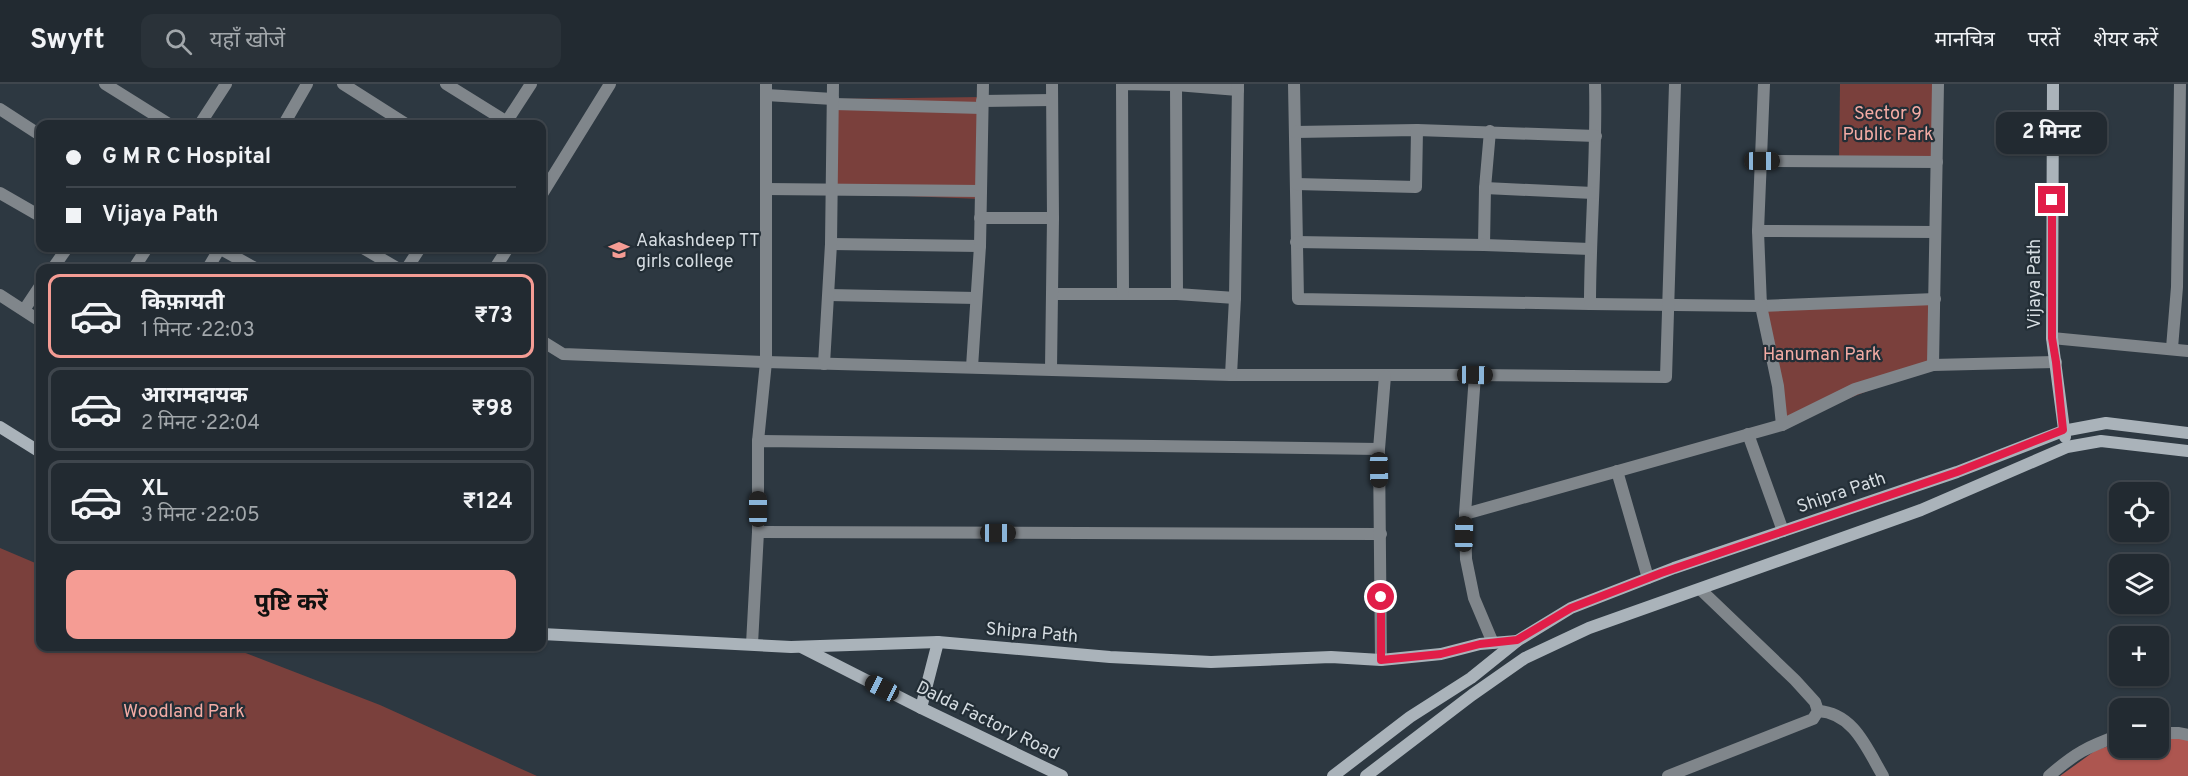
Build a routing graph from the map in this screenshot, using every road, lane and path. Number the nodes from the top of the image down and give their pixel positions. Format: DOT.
graph roads {
  1 [pos="105,84"];
  2 [pos="226,84"];
  3 [pos="307,84"];
  4 [pos="343,84"];
  5 [pos="446,84"];
  6 [pos="531,84"];
  7 [pos="610,84"];
  8 [pos="833,84"];
  9 [pos="982,84"];
  10 [pos="1052,84"];
  11 [pos="1121,84"];
  12 [pos="1294,84"];
  13 [pos="1595,84"];
  14 [pos="1675,84"];
  15 [pos="1764,84"];
  16 [pos="1938,84"];
  17 [pos="2053,84"];
  18 [pos="2180,84"];
  19 [pos="1176,85"];
  20 [pos="1238,87"];
  21 [pos="766,90"];
  22 [pos="1052,100"];
  23 [pos="834,102"];
  24 [pos="982,105"];
  25 [pos="0,109"];
  26 [pos="163,120"];
  27 [pos="203,120"];
  28 [pos="290,120"];
  29 [pos="400,120"];
  30 [pos="501,120"];
  31 [pos="508,120"];
  32 [pos="2184,129"];
  33 [pos="1417,130"];
  34 [pos="1490,131"];
  35 [pos="36,132"];
  36 [pos="1295,132"];
  37 [pos="1596,136"];
  38 [pos="1762,161"];
  39 [pos="1937,162"];
  40 [pos="1296,184"];
  41 [pos="546,188"];
  42 [pos="832,188"];
  43 [pos="1485,188"];
  44 [pos="766,189"];
  45 [pos="981,191"];
  46 [pos="0,193"];
  47 [pos="1593,193"];
  48 [pos="2183,195"];
  49 [pos="36,214"];
  50 [pos="980,218"];
  51 [pos="1053,218"];
  52 [pos="1758,231"];
  53 [pos="1935,232"];
  54 [pos="1296,242"];
  55 [pos="831,244"];
  56 [pos="1484,245"];
  57 [pos="980,246"];
  58 [pos="1590,249"];
  59 [pos="227,252"];
  60 [pos="370,252"];
  61 [pos="248,264"];
  62 [pos="390,264"];
  63 [pos="2183,287"];
  64 [pos="36,292"];
  65 [pos="1052,294"];
  66 [pos="1123,294"];
  67 [pos="1177,294"];
  68 [pos="0,295"];
  69 [pos="829,295"];
  70 [pos="976,298"];
  71 [pos="1236,298"];
  72 [pos="1935,299"];
  73 [pos="1590,304"];
  74 [pos="1667,305"];
  75 [pos="1761,306"];
  76 [pos="24,310"];
  77 [pos="36,318"];
  78 [pos="2052,338"];
  79 [pos="546,343"];
  80 [pos="2172,348"];
  81 [pos="2188,351"];
  82 [pos="766,362"];
  83 [pos="2056,362"];
  84 [pos="824,364"];
  85 [pos="1933,365"];
  86 [pos="972,367"];
  87 [pos="1051,369"];
  88 [pos="1231,375"];
  89 [pos="1475,375"];
  90 [pos="1384,376"];
  91 [pos="1782,425"];
  92 [pos="0,427"];
  93 [pos="2063,430"];
  94 [pos="2188,433"];
  95 [pos="1748,434"];
  96 [pos="758,441"];
  97 [pos="2067,447"];
  98 [pos="1379,449"];
  99 [pos="36,450"];
  100 [pos="2188,451"];
  101 [pos="1617,471"];
  102 [pos="1465,514"];
  103 [pos="1783,531"];
  104 [pos="758,532"];
  105 [pos="1381,534"];
  106 [pos="1648,578"];
  107 [pos="1701,590"];
  108 [pos="546,634"];
  109 [pos="1517,640"];
  110 [pos="938,642"];
  111 [pos="1493,643"];
  112 [pos="752,644"];
  113 [pos="802,647"];
  114 [pos="1538,651"];
  115 [pos="1381,660"];
  116 [pos="921,708"];
  117 [pos="1818,711"];
  118 [pos="2169,733"];
  119 [pos="2188,735"];
  120 [pos="2109,739"];
  121 [pos="1683,773"];
  122 [pos="1062,776"];
  123 [pos="1333,776"];
  124 [pos="1366,776"];
  125 [pos="1668,776"];
  126 [pos="1883,776"];
  127 [pos="2049,776"];
  1 -- 26 [label="street"];
  2 -- 27 [label="street"];
  3 -- 28 [label="street"];
  4 -- 29 [label="street"];
  5 -- 30 [label="street"];
  6 -- 31 [label="street"];
  7 -- 41 [label="street"];
  8 -- 23 [label="street"];
  9 -- 24 [label="street"];
  10 -- 22 [label="street"];
  11 -- 19 [label="street"];
  11 -- 66 [label="street"];
  12 -- 36 [label="street"];
  13 -- 37 [label="street"];
  14 -- 74 [label="street"];
  15 -- 38 [label="street"];
  16 -- 39 [label="street"];
  17 -- 78 [label="street, Vijaya Path"];
  18 -- 32 [label="street"];
  19 -- 20 [label="street"];
  19 -- 67 [label="street"];
  20 -- 71 [label="street"];
  21 -- 23 [label="street"];
  21 -- 44 [label="street"];
  22 -- 24 [label="street"];
  22 -- 51 [label="street"];
  23 -- 24 [label="street"];
  23 -- 42 [label="street"];
  24 -- 45 [label="street"];
  25 -- 35 [label="street"];
  32 -- 48 [label="street"];
  33 -- 34 [label="street"];
  33 -- 36 [label="street"];
  33 -- 40 [label="street"];
  34 -- 37 [label="street"];
  34 -- 43 [label="street"];
  36 -- 40 [label="street"];
  37 -- 47 [label="street"];
  38 -- 39 [label="street"];
  38 -- 52 [label="street"];
  39 -- 53 [label="street"];
  40 -- 54 [label="street"];
  42 -- 44 [label="street"];
  42 -- 45 [label="street"];
  42 -- 55 [label="street"];
  43 -- 47 [label="street"];
  43 -- 56 [label="street"];
  44 -- 82 [label="street"];
  45 -- 50 [label="street"];
  46 -- 49 [label="street"];
  47 -- 58 [label="street"];
  48 -- 63 [label="street"];
  50 -- 51 [label="street"];
  50 -- 57 [label="street"];
  51 -- 65 [label="street"];
  52 -- 53 [label="street"];
  52 -- 75 [label="street"];
  53 -- 72 [label="street"];
  54 -- 56 [label="street"];
  54 -- 73 [label="street"];
  55 -- 57 [label="street"];
  55 -- 69 [label="street"];
  56 -- 58 [label="street"];
  57 -- 70 [label="street"];
  58 -- 73 [label="street"];
  59 -- 61 [label="street"];
  60 -- 62 [label="street"];
  63 -- 80 [label="street"];
  64 -- 76 [label="street"];
  65 -- 66 [label="street"];
  65 -- 87 [label="street"];
  66 -- 67 [label="street"];
  67 -- 71 [label="street"];
  68 -- 76 [label="street"];
  69 -- 70 [label="street"];
  69 -- 84 [label="street"];
  70 -- 86 [label="street"];
  71 -- 88 [label="street"];
  72 -- 75 [label="street"];
  72 -- 85 [label="street"];
  73 -- 74 [label="street"];
  74 -- 75 [label="street"];
  74 -- 89 [label="street"];
  75 -- 91 [label="street"];
  76 -- 77 [label="street"];
  78 -- 80 [label="street"];
  78 -- 83 [label="street, Vijaya Path"];
  79 -- 82 [label="street"];
  80 -- 81 [label="street"];
  82 -- 84 [label="street"];
  82 -- 96 [label="street"];
  83 -- 85 [label="street"];
  83 -- 93 [label="street, Vijaya Path"];
  84 -- 86 [label="street"];
  85 -- 91 [label="street"];
  86 -- 87 [label="street"];
  87 -- 88 [label="street"];
  88 -- 90 [label="street"];
  89 -- 90 [label="street"];
  89 -- 102 [label="street"];
  90 -- 98 [label="street"];
  91 -- 95 [label="street"];
  92 -- 99 [label="street"];
  93 -- 94 [label="street, Shipra Path"];
  93 -- 97 [label="street, Vijaya Path"];
  93 -- 103 [label="street, Shipra Path"];
  95 -- 101 [label="street"];
  95 -- 103 [label="street"];
  96 -- 98 [label="street"];
  96 -- 104 [label="street"];
  97 -- 100 [label="street"];
  97 -- 107 [label="street"];
  98 -- 105 [label="street"];
  101 -- 102 [label="street"];
  101 -- 106 [label="street"];
  102 -- 111 [label="street"];
  103 -- 106 [label="street, Shipra Path"];
  104 -- 105 [label="street"];
  104 -- 112 [label="street"];
  105 -- 115 [label="street"];
  106 -- 109 [label="street, Shipra Path"];
  107 -- 114 [label="street"];
  107 -- 117 [label="street"];
  108 -- 112 [label="street, Shipra Path"];
  109 -- 111 [label="street, Shipra Path"];
  109 -- 114 [label="street"];
  109 -- 123 [label="street"];
  110 -- 113 [label="street, Shipra Path"];
  110 -- 115 [label="street, Shipra Path"];
  110 -- 116 [label="street"];
  111 -- 115 [label="street, Shipra Path"];
  112 -- 113 [label="street, Shipra Path"];
  113 -- 116 [label="street, Dalda Factory Road"];
  114 -- 124 [label="street"];
  116 -- 122 [label="street, Dalda Factory Road"];
  117 -- 121 [label="street"];
  117 -- 126 [label="street"];
  118 -- 119 [label="street"];
  120 -- 127 [label="street"];
  121 -- 125 [label="street"];
}
